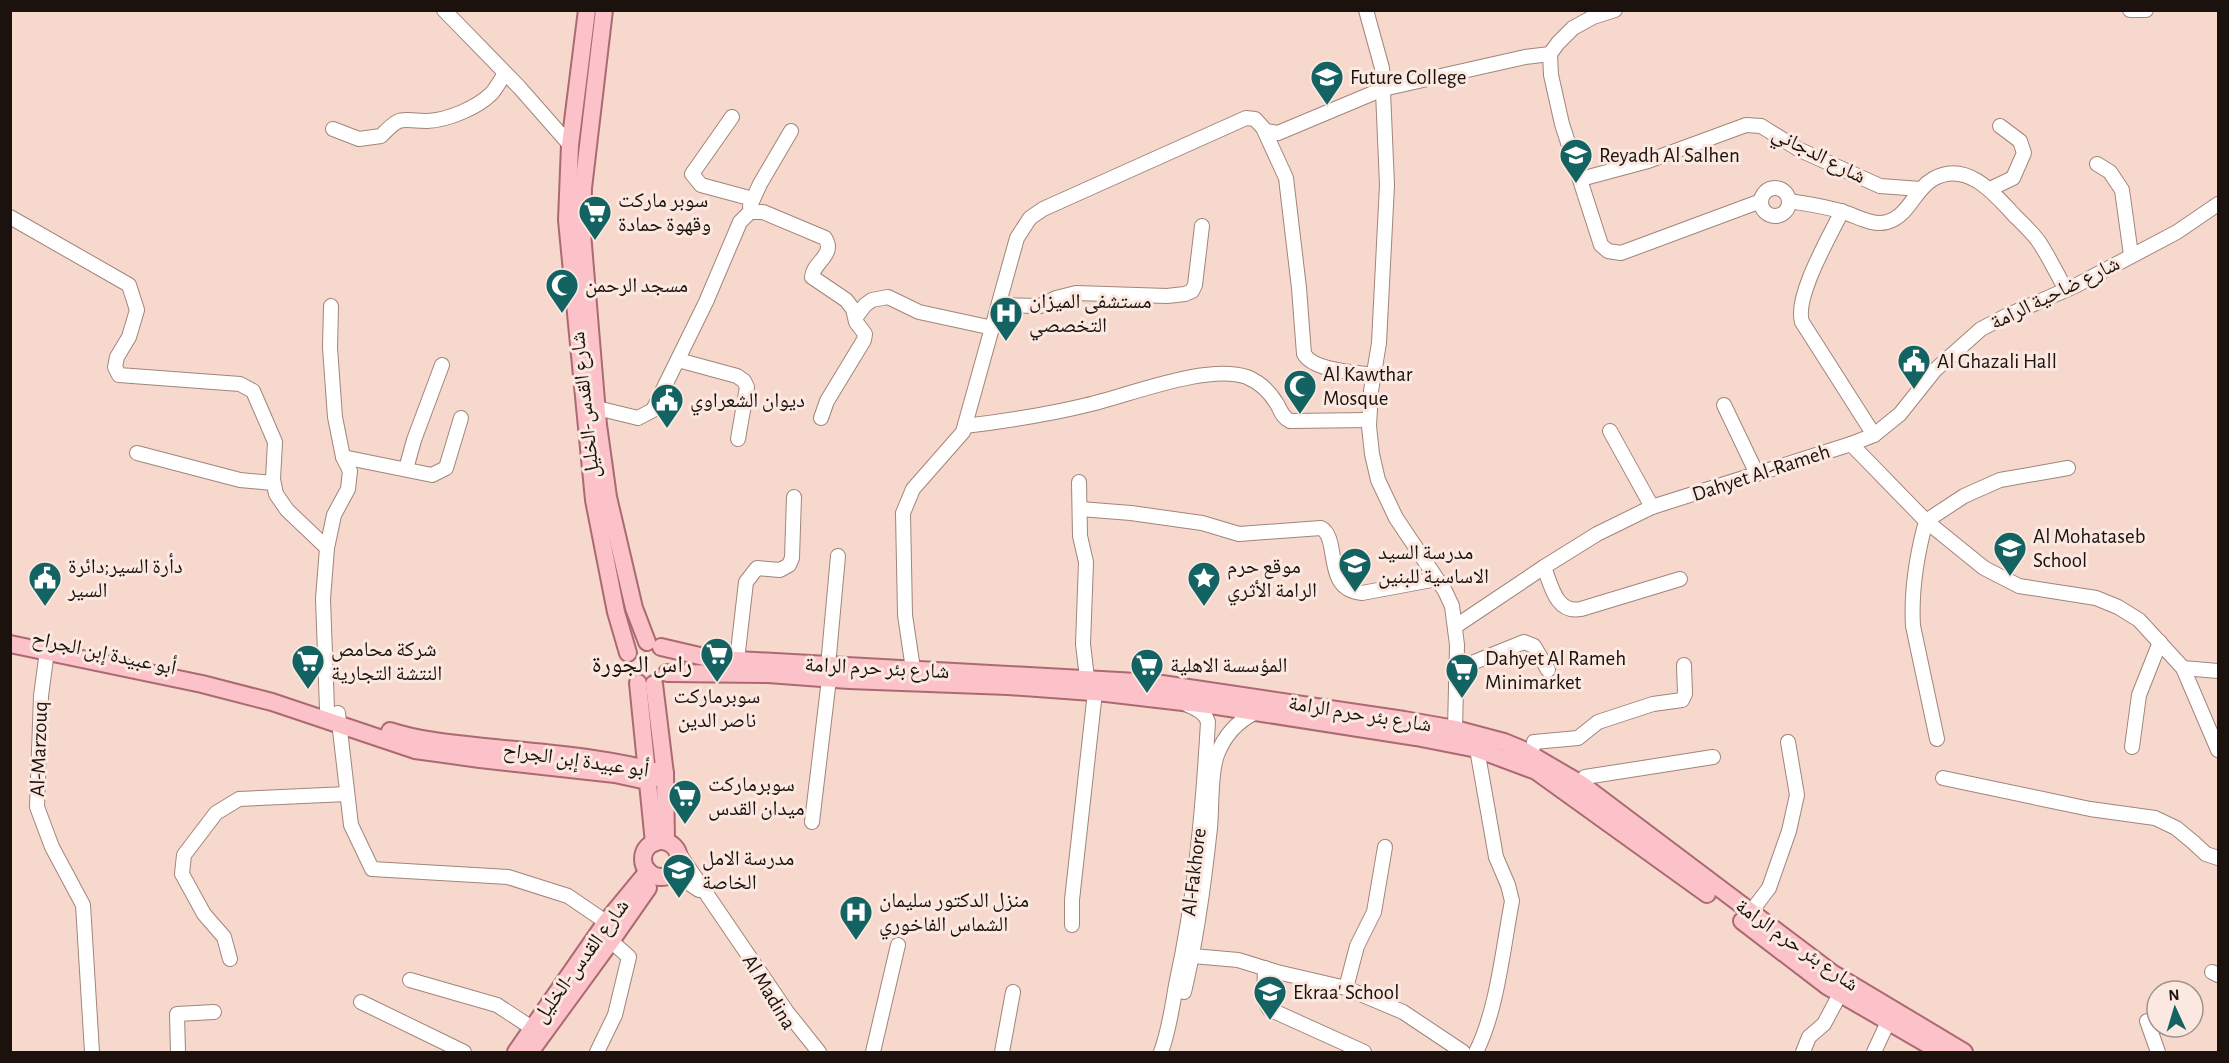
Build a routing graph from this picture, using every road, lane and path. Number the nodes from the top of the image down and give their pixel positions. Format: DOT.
graph roads {
  1 [pos="444,10"];
  2 [pos="587,10"];
  3 [pos="604,10"];
  4 [pos="1366,10"];
  5 [pos="1615,10"];
  6 [pos="2130,10"];
  7 [pos="2146,10"];
  8 [pos="1550,54"];
  9 [pos="505,73"];
  10 [pos="1383,89"];
  11 [pos="732,117"];
  12 [pos="2000,126"];
  13 [pos="333,129"];
  14 [pos="1264,130"];
  15 [pos="791,131"];
  16 [pos="570,145"];
  17 [pos="2097,164"];
  18 [pos="1581,179"];
  19 [pos="1921,189"];
  20 [pos="1990,189"];
  21 [pos="753,199"];
  22 [pos="1761,201"];
  23 [pos="1789,201"];
  24 [pos="2218,204"];
  25 [pos="1842,211"];
  26 [pos="747,214"];
  27 [pos="10,218"];
  28 [pos="1202,226"];
  29 [pos="2131,255"];
  30 [pos="2066,290"];
  31 [pos="999,305"];
  32 [pos="331,306"];
  33 [pos="856,317"];
  34 [pos="993,328"];
  35 [pos="678,360"];
  36 [pos="442,365"];
  37 [pos="1374,375"];
  38 [pos="1724,405"];
  39 [pos="597,408"];
  40 [pos="461,418"];
  41 [pos="821,418"];
  42 [pos="1370,420"];
  43 [pos="965,426"];
  44 [pos="1610,431"];
  45 [pos="1874,435"];
  46 [pos="738,439"];
  47 [pos="1851,444"];
  48 [pos="137,453"];
  49 [pos="343,457"];
  50 [pos="2068,468"];
  51 [pos="406,469"];
  52 [pos="1757,474"];
  53 [pos="1080,482"];
  54 [pos="273,483"];
  55 [pos="794,497"];
  56 [pos="1652,507"];
  57 [pos="1080,509"];
  58 [pos="1926,521"];
  59 [pos="327,548"];
  60 [pos="838,556"];
  61 [pos="1544,567"];
  62 [pos="1437,579"];
  63 [pos="1680,579"];
  64 [pos="1456,626"];
  65 [pos="10,634"];
  66 [pos="2160,642"];
  67 [pos="10,644"];
  68 [pos="654,644"];
  69 [pos="47,651"];
  70 [pos="737,660"];
  71 [pos="1684,665"];
  72 [pos="2183,668"];
  73 [pos="913,669"];
  74 [pos="1457,669"];
  75 [pos="1548,670"];
  76 [pos="2218,671"];
  77 [pos="640,673"];
  78 [pos="828,673"];
  79 [pos="1091,685"];
  80 [pos="1214,705"];
  81 [pos="1256,712"];
  82 [pos="335,715"];
  83 [pos="1455,729"];
  84 [pos="1937,739"];
  85 [pos="1788,742"];
  86 [pos="2132,747"];
  87 [pos="1477,749"];
  88 [pos="2218,750"];
  89 [pos="1532,756"];
  90 [pos="1713,757"];
  91 [pos="1216,759"];
  92 [pos="664,774"];
  93 [pos="646,775"];
  94 [pos="1943,778"];
  95 [pos="1581,784"];
  96 [pos="347,794"];
  97 [pos="812,822"];
  98 [pos="666,846"];
  99 [pos="1385,847"];
  100 [pos="2218,858"];
  101 [pos="660,873"];
  102 [pos="717,909"];
  103 [pos="1750,913"];
  104 [pos="606,922"];
  105 [pos="1071,925"];
  106 [pos="611,941"];
  107 [pos="898,945"];
  108 [pos="742,947"];
  109 [pos="1193,956"];
  110 [pos="230,959"];
  111 [pos="1265,968"];
  112 [pos="410,980"];
  113 [pos="1346,988"];
  114 [pos="1013,992"];
  115 [pos="1840,994"];
  116 [pos="360,1002"];
  117 [pos="214,1012"];
  118 [pos="1888,1022"];
  119 [pos="532,1028"];
  120 [pos="92,1053"];
  121 [pos="178,1053"];
  122 [pos="464,1053"];
  123 [pos="516,1053"];
  124 [pos="529,1053"];
  125 [pos="597,1053"];
  126 [pos="807,1053"];
  127 [pos="819,1053"];
  128 [pos="873,1053"];
  129 [pos="1002,1053"];
  130 [pos="1161,1053"];
  131 [pos="1169,1053"];
  132 [pos="1364,1053"];
  133 [pos="1463,1053"];
  134 [pos="1476,1053"];
  135 [pos="1803,1053"];
  136 [pos="1874,1053"];
  137 [pos="1941,1053"];
  138 [pos="1964,1053"];
  1 -- 9 [label="street"];
  2 -- 16 [label="main road, شارع القدس-الخليل"];
  3 -- 39 [label="main road, شارع القدس-الخليل"];
  4 -- 10 [label="street"];
  5 -- 8 [label="street"];
  6 -- 7 [label="street"];
  8 -- 10 [label="street"];
  8 -- 18 [label="street"];
  9 -- 13 [label="street"];
  9 -- 16 [label="street"];
  10 -- 14 [label="street"];
  10 -- 37 [label="street"];
  11 -- 21 [label="street"];
  12 -- 20 [label="street"];
  14 -- 31 [label="street"];
  14 -- 37 [label="street"];
  15 -- 21 [label="street"];
  16 -- 77 [label="main road, شارع القدس-الخليل"];
  17 -- 29 [label="street"];
  18 -- 19 [label="street, شارع الدجاني"];
  18 -- 22 [label="street"];
  19 -- 20 [label="street"];
  19 -- 25 [label="street"];
  20 -- 30 [label="street"];
  21 -- 26 [label="street"];
  22 -- 23 [label="street"];
  22 -- 23 [label="street"];
  23 -- 25 [label="street"];
  24 -- 29 [label="street, شارع ضاحية الرامة"];
  25 -- 45 [label="street"];
  26 -- 33 [label="street"];
  26 -- 35 [label="street"];
  27 -- 54 [label="street"];
  28 -- 31 [label="street"];
  29 -- 30 [label="street, شارع ضاحية الرامة"];
  30 -- 45 [label="street, شارع ضاحية الرامة"];
  31 -- 34 [label="street"];
  32 -- 49 [label="street"];
  33 -- 34 [label="street"];
  33 -- 41 [label="street"];
  34 -- 43 [label="street"];
  35 -- 39 [label="street"];
  35 -- 46 [label="street"];
  36 -- 51 [label="street"];
  37 -- 42 [label="street"];
  38 -- 52 [label="street"];
  39 -- 68 [label="main road, شارع القدس-الخليل"];
  40 -- 51 [label="street"];
  42 -- 43 [label="street"];
  42 -- 62 [label="street"];
  43 -- 73 [label="street"];
  44 -- 56 [label="street"];
  45 -- 47 [label="street, شارع ضاحية الرامة"];
  47 -- 52 [label="street, Dahyet Al-Rameh"];
  47 -- 58 [label="street, Dahyet Al-Rameh"];
  48 -- 54 [label="street"];
  49 -- 51 [label="street"];
  49 -- 59 [label="street"];
  50 -- 58 [label="street"];
  52 -- 56 [label="street, Dahyet Al-Rameh"];
  53 -- 57 [label="street"];
  54 -- 59 [label="street"];
  55 -- 70 [label="street"];
  56 -- 61 [label="street, Dahyet Al-Rameh"];
  57 -- 62 [label="street"];
  57 -- 79 [label="street"];
  58 -- 66 [label="street, Dahyet Al-Rameh"];
  58 -- 84 [label="street"];
  59 -- 82 [label="street"];
  60 -- 78 [label="street"];
  61 -- 63 [label="street"];
  61 -- 64 [label="street, Dahyet Al-Rameh"];
  62 -- 64 [label="street"];
  64 -- 74 [label="street"];
  65 -- 82 [label="main road, أبو عبيدة إبن الجراح"];
  66 -- 72 [label="street, Dahyet Al-Rameh"];
  66 -- 86 [label="street"];
  67 -- 69 [label="main road, أبو عبيدة إبن الجراح"];
  68 -- 70 [label="main road, شارع بئر حرم الرامة"];
  68 -- 77 [label="main road"];
  68 -- 77 [label="main road, شارع القدس-الخليل"];
  69 -- 82 [label="main road, أبو عبيدة إبن الجراح"];
  69 -- 120 [label="street, Al-Marzouq"];
  70 -- 78 [label="main road, شارع بئر حرم الرامة"];
  71 -- 89 [label="street"];
  72 -- 76 [label="street"];
  72 -- 88 [label="street, Dahyet Al-Rameh"];
  73 -- 78 [label="main road, شارع بئر حرم الرامة"];
  73 -- 79 [label="main road, شارع بئر حرم الرامة"];
  74 -- 75 [label="street"];
  74 -- 83 [label="street"];
  77 -- 78 [label="main road, شارع بئر حرم الرامة"];
  77 -- 92 [label="main road, شارع القدس-الخليل"];
  77 -- 93 [label="main road, شارع القدس-الخليل"];
  78 -- 79 [label="main road, شارع بئر حرم الرامة"];
  78 -- 97 [label="street"];
  79 -- 80 [label="main road, شارع بئر حرم الرامة"];
  79 -- 80 [label="main road, شارع بئر حرم الرامة"];
  79 -- 105 [label="street"];
  80 -- 81 [label="main road, شارع بئر حرم الرامة"];
  80 -- 83 [label="main road, شارع بئر حرم الرامة"];
  80 -- 91 [label="street"];
  80 -- 130 [label="street, Al-Fakhore"];
  81 -- 87 [label="main road, شارع بئر حرم الرامة"];
  81 -- 91 [label="street, Al-Fakhore"];
  82 -- 93 [label="main road, أبو عبيدة إبن الجراح"];
  82 -- 96 [label="street"];
  83 -- 89 [label="main road, شارع بئر حرم الرامة"];
  85 -- 103 [label="street"];
  87 -- 115 [label="main road, شارع بئر حرم الرامة"];
  87 -- 134 [label="street"];
  89 -- 95 [label="main road, شارع بئر حرم الرامة"];
  90 -- 95 [label="street"];
  91 -- 109 [label="street, Al-Fakhore"];
  92 -- 93 [label="main road, أبو عبيدة إبن الجراح"];
  92 -- 98 [label="main road, شارع القدس-الخليل"];
  93 -- 98 [label="main road, شارع القدس-الخليل"];
  94 -- 100 [label="street"];
  95 -- 103 [label="main road, شارع بئر حرم الرامة"];
  96 -- 104 [label="street"];
  96 -- 110 [label="street"];
  98 -- 101 [label="main road"];
  98 -- 101 [label="main road"];
  98 -- 102 [label="street"];
  99 -- 113 [label="street"];
  101 -- 102 [label="street"];
  101 -- 104 [label="main road, شارع القدس-الخليل"];
  101 -- 106 [label="main road, شارع القدس-الخليل"];
  102 -- 108 [label="street"];
  103 -- 138 [label="main road, شارع بئر حرم الرامة"];
  104 -- 119 [label="main road, شارع القدس-الخليل"];
  106 -- 124 [label="main road, شارع القدس-الخليل"];
  106 -- 125 [label="street"];
  107 -- 128 [label="street"];
  108 -- 126 [label="street, Al Madina"];
  108 -- 127 [label="street, Al Madina"];
  109 -- 111 [label="street"];
  109 -- 131 [label="street, Al-Fakhore"];
  111 -- 113 [label="street"];
  111 -- 132 [label="street"];
  112 -- 119 [label="street"];
  113 -- 133 [label="street"];
  114 -- 129 [label="street"];
  115 -- 118 [label="main road, شارع بئر حرم الرامة"];
  115 -- 135 [label="street"];
  116 -- 122 [label="street"];
  117 -- 121 [label="street"];
  118 -- 136 [label="street"];
  118 -- 137 [label="main road, شارع بئر حرم الرامة"];
  119 -- 123 [label="main road, شارع القدس-الخليل"];
}
